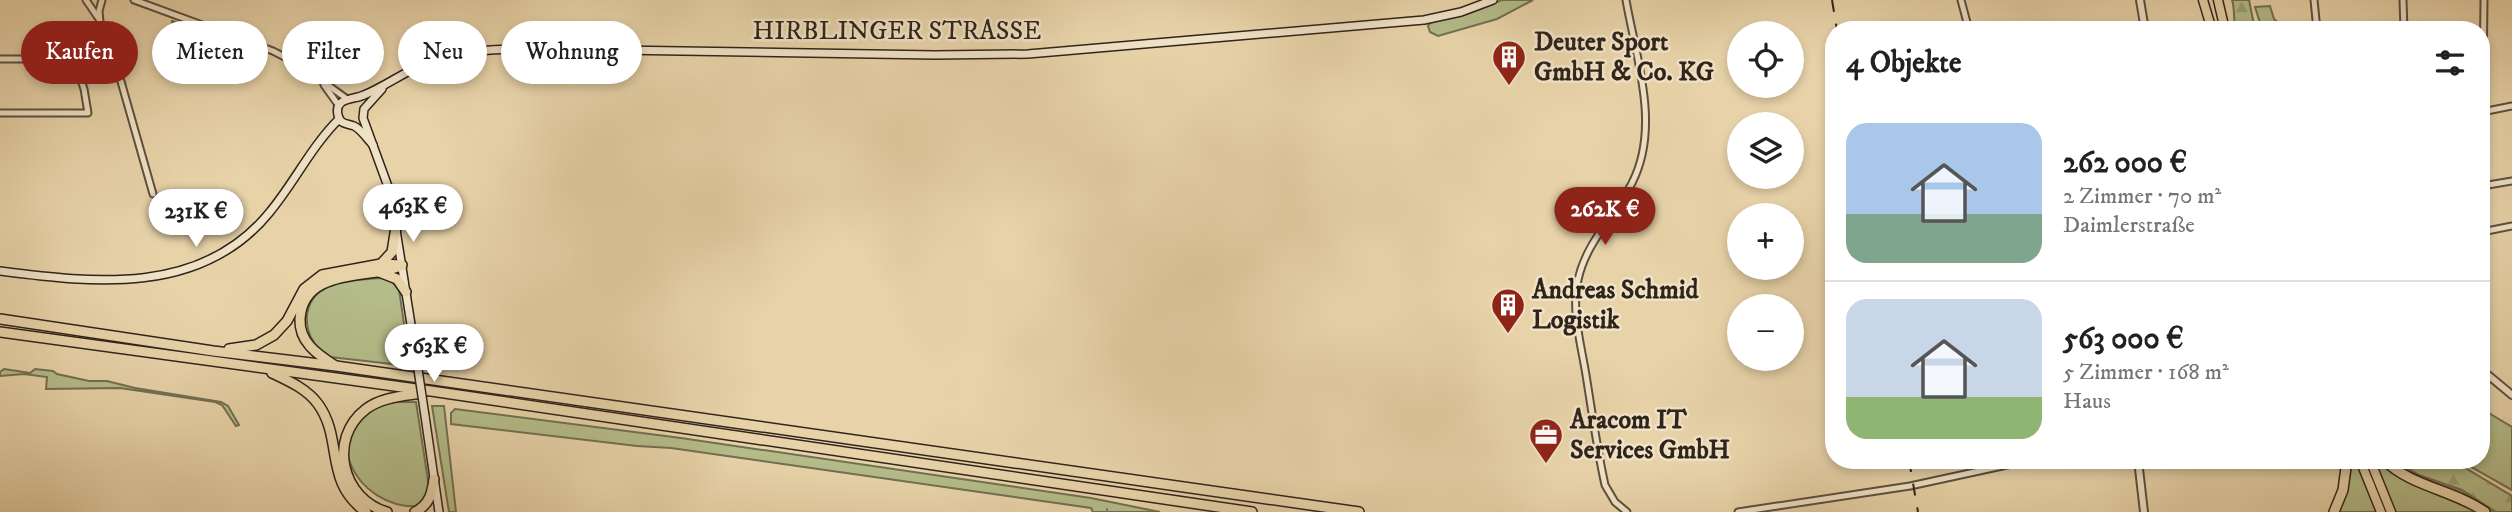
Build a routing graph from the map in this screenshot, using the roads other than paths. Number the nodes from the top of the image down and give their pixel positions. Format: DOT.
graph roads {
  1 [pos="86,0"];
  2 [pos="93,0"];
  3 [pos="102,0"];
  4 [pos="134,0"];
  5 [pos="1493,0"];
  6 [pos="1626,0"];
  7 [pos="1961,0"];
  8 [pos="2140,0"];
  9 [pos="2203,0"];
  10 [pos="2209,0"];
  11 [pos="2219,0"];
  12 [pos="2314,0"];
  13 [pos="2403,0"];
  14 [pos="2484,0"];
  15 [pos="92,8"];
  16 [pos="99,21"];
  17 [pos="100,21"];
  18 [pos="1967,21"];
  19 [pos="2144,21"];
  20 [pos="2211,21"];
  21 [pos="2212,21"];
  22 [pos="2223,21"];
  23 [pos="2316,21"];
  24 [pos="2404,21"];
  25 [pos="2484,21"];
  26 [pos="282,56"];
  27 [pos="0,59"];
  28 [pos="387,83"];
  29 [pos="121,84"];
  30 [pos="324,84"];
  31 [pos="328,84"];
  32 [pos="351,99"];
  33 [pos="339,106"];
  34 [pos="2512,106"];
  35 [pos="364,109"];
  36 [pos="2490,111"];
  37 [pos="0,113"];
  38 [pos="363,118"];
  39 [pos="339,119"];
  40 [pos="354,125"];
  41 [pos="373,145"];
  42 [pos="2512,181"];
  43 [pos="2490,185"];
  44 [pos="153,194"];
  45 [pos="2512,226"];
  46 [pos="396,227"];
  47 [pos="2490,231"];
  48 [pos="402,265"];
  49 [pos="379,268"];
  50 [pos="0,271"];
  51 [pos="406,292"];
  52 [pos="0,319"];
  53 [pos="0,332"];
  54 [pos="212,351"];
  55 [pos="336,366"];
  56 [pos="268,370"];
  57 [pos="2490,377"];
  58 [pos="431,391"];
  59 [pos="2512,395"];
  60 [pos="1988,469"];
  61 [pos="2139,469"];
  62 [pos="2346,469"];
  63 [pos="2364,469"];
  64 [pos="2374,469"];
  65 [pos="2397,469"];
  66 [pos="433,480"];
  67 [pos="366,512"];
  68 [pos="387,512"];
  69 [pos="415,512"];
  70 [pos="422,512"];
  71 [pos="437,512"];
  72 [pos="1252,512"];
  73 [pos="1359,512"];
  74 [pos="1627,512"];
  75 [pos="1738,512"];
  76 [pos="2144,512"];
  77 [pos="2334,512"];
  78 [pos="2381,512"];
  79 [pos="2391,512"];
  80 [pos="2485,512"];
  1 -- 15 [label="street"];
  2 -- 15 [label="street"];
  3 -- 17 [label="street"];
  4 -- 26 [label="street"];
  5 -- 28 [label="main road, HIRBLINGER STRASSE"];
  6 -- 74 [label="street"];
  7 -- 18 [label="street"];
  8 -- 19 [label="street"];
  9 -- 20 [label="highway"];
  10 -- 21 [label="highway"];
  11 -- 22 [label="highway"];
  12 -- 23 [label="street"];
  13 -- 24 [label="street"];
  14 -- 25 [label="street"];
  15 -- 16 [label="street"];
  27 -- 37 [label="street"];
  28 -- 32 [label="main road, HIRBLINGER STRASSE"];
  28 -- 35 [label="main road"];
  29 -- 44 [label="street"];
  30 -- 33 [label="street"];
  31 -- 32 [label="street"];
  32 -- 33 [label="main road"];
  32 -- 35 [label="main road"];
  33 -- 39 [label="main road"];
  34 -- 36 [label="street"];
  35 -- 38 [label="main road"];
  38 -- 40 [label="main road"];
  38 -- 41 [label="main road"];
  39 -- 40 [label="main road"];
  39 -- 50 [label="main road"];
  40 -- 41 [label="main road"];
  41 -- 46 [label="main road"];
  42 -- 43 [label="street"];
  45 -- 47 [label="street"];
  46 -- 48 [label="main road"];
  46 -- 49 [label="highway"];
  48 -- 49 [label="highway"];
  48 -- 51 [label="main road"];
  49 -- 51 [label="highway"];
  49 -- 54 [label="highway"];
  49 -- 55 [label="highway"];
  51 -- 66 [label="main road, bridge"];
  52 -- 54 [label="highway"];
  53 -- 56 [label="highway"];
  54 -- 55 [label="highway"];
  55 -- 73 [label="highway"];
  56 -- 58 [label="highway"];
  56 -- 67 [label="highway"];
  57 -- 59 [label="street"];
  58 -- 68 [label="highway"];
  58 -- 72 [label="highway"];
  60 -- 75 [label="street"];
  61 -- 76 [label="street"];
  62 -- 77 [label="highway"];
  63 -- 78 [label="highway"];
  64 -- 79 [label="highway"];
  65 -- 80 [label="highway"];
  66 -- 69 [label="highway"];
  66 -- 71 [label="main road"];
  70 -- 71 [label="highway"];
}
